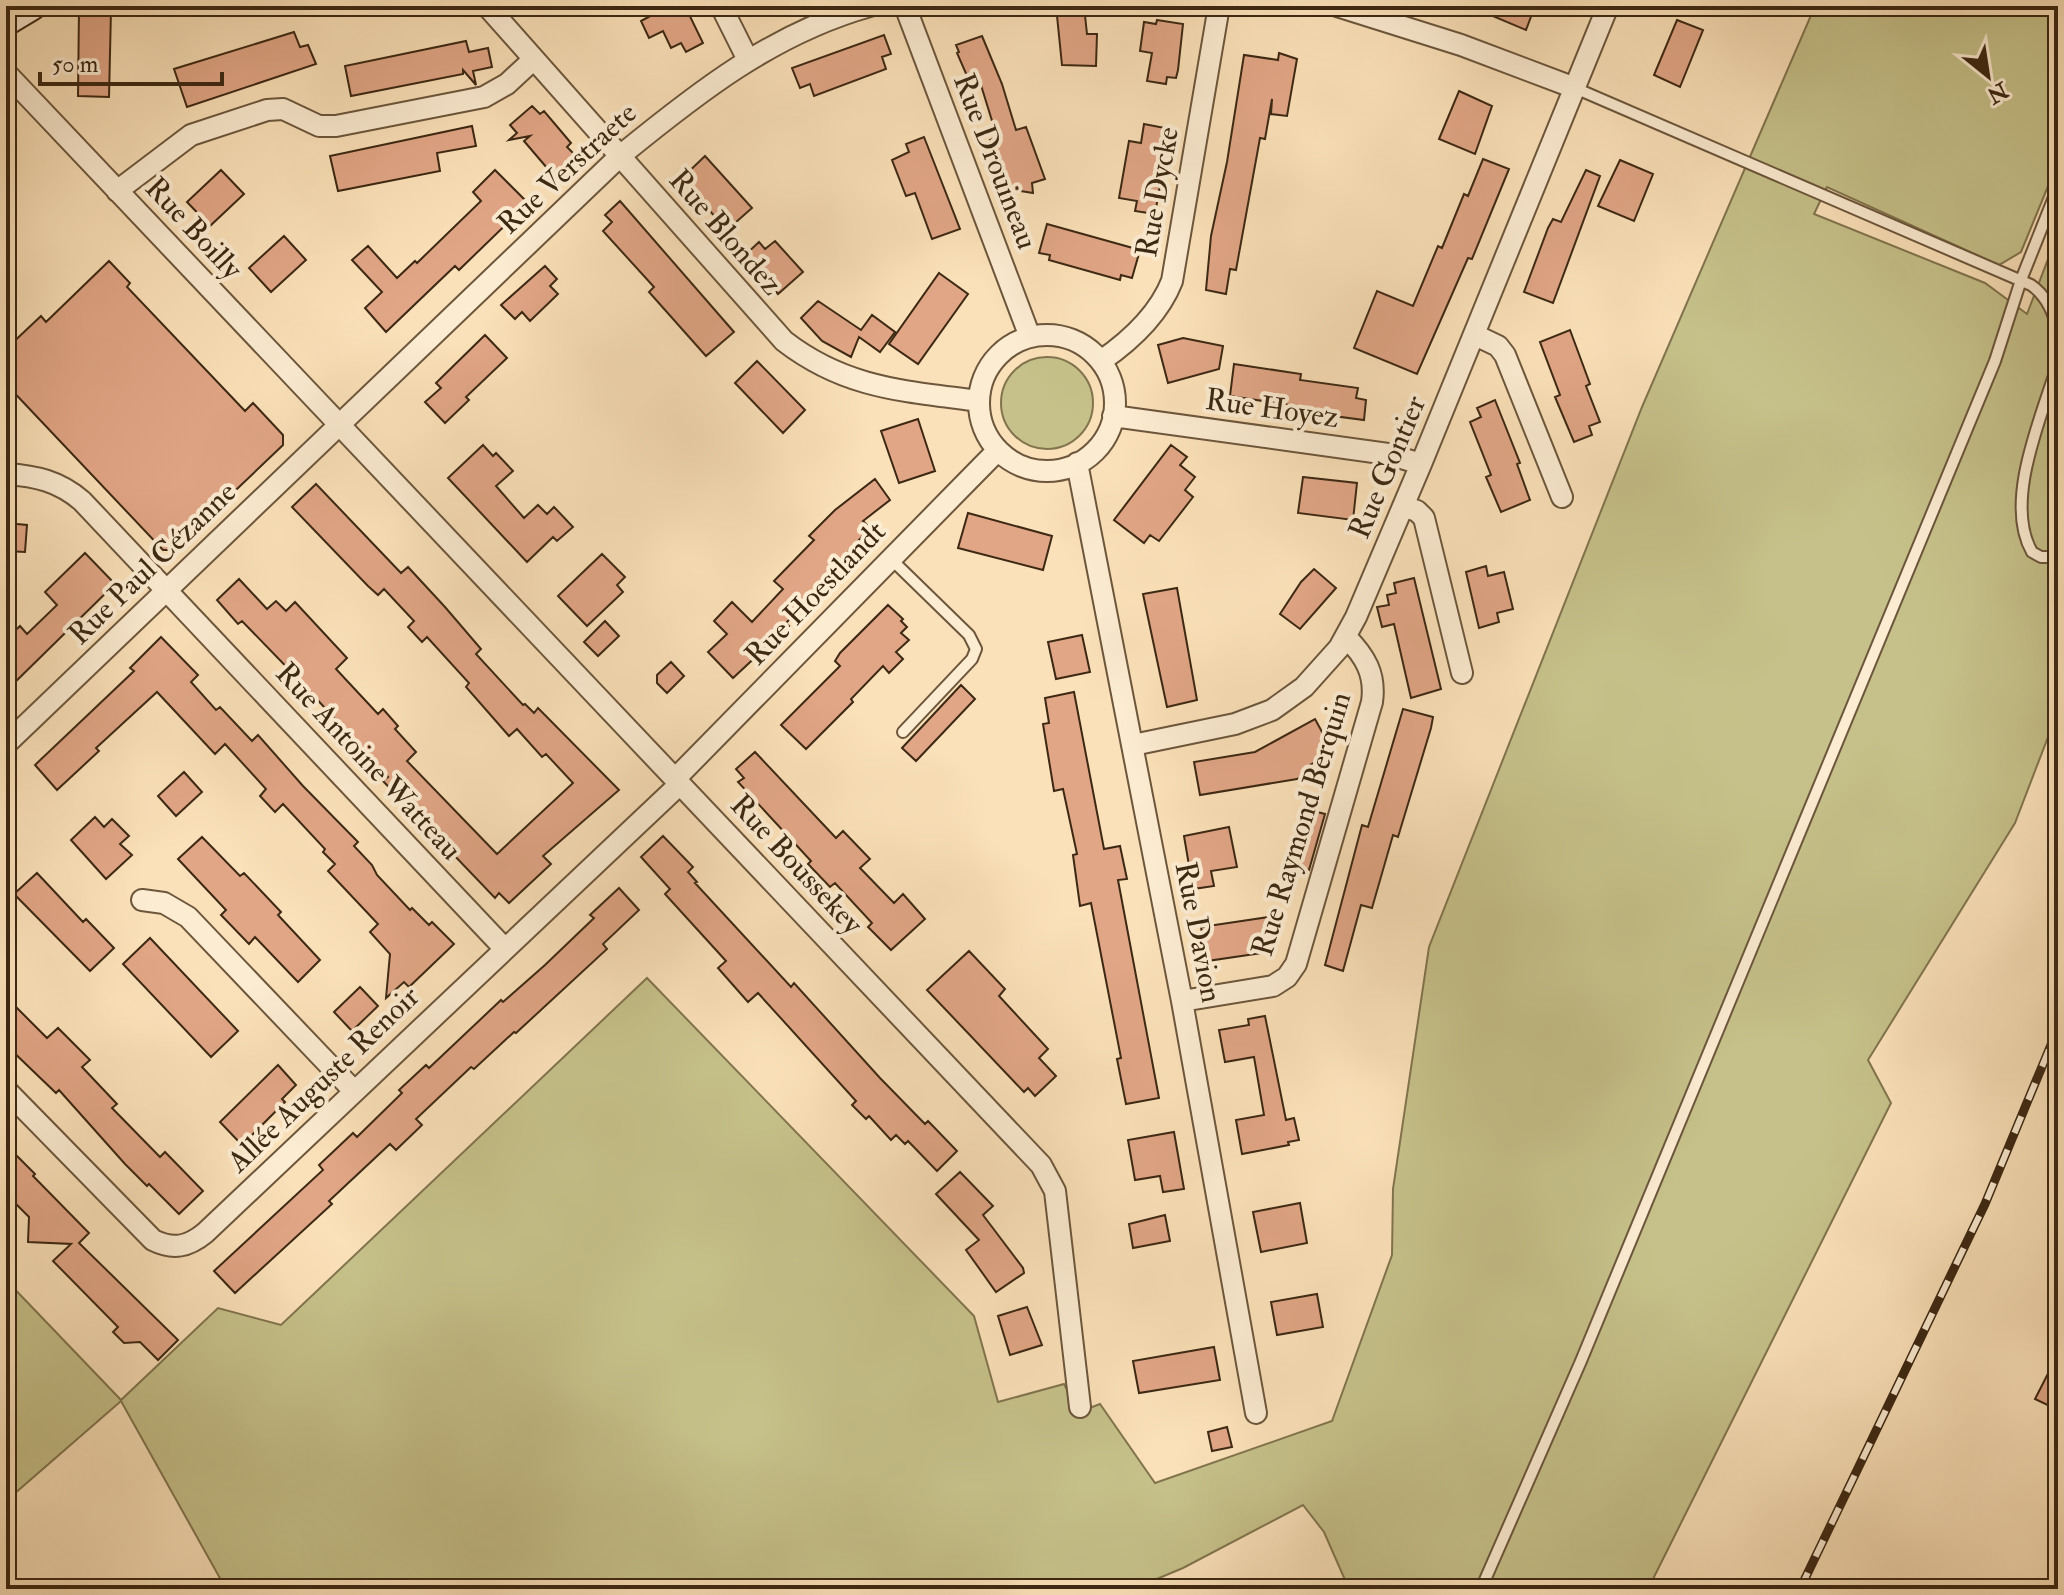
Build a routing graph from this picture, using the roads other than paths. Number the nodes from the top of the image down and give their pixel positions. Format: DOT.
graph roads {
  1 [pos="31,6"];
  2 [pos="487,6"];
  3 [pos="721,6"];
  4 [pos="870,6"];
  5 [pos="905,6"];
  6 [pos="1219,6"];
  7 [pos="1337,6"];
  8 [pos="1608,6"];
  9 [pos="6,21"];
  10 [pos="534,59"];
  11 [pos="748,60"];
  12 [pos="6,73"];
  13 [pos="1575,88"];
  14 [pos="620,156"];
  15 [pos="2058,187"];
  16 [pos="117,191"];
  17 [pos="2021,280"];
  18 [pos="2058,332"];
  19 [pos="1475,335"];
  20 [pos="1030,337"];
  21 [pos="1101,361"];
  22 [pos="2058,363"];
  23 [pos="979,401"];
  24 [pos="1113,416"];
  25 [pos="339,425"];
  26 [pos="998,450"];
  27 [pos="1077,463"];
  28 [pos="1421,464"];
  29 [pos="6,474"];
  30 [pos="1562,497"];
  31 [pos="1403,506"];
  32 [pos="2058,557"];
  33 [pos="891,559"];
  34 [pos="167,590"];
  35 [pos="1346,637"];
  36 [pos="1462,673"];
  37 [pos="903,732"];
  38 [pos="6,744"];
  39 [pos="1133,745"];
  40 [pos="678,782"];
  41 [pos="142,900"];
  42 [pos="504,948"];
  43 [pos="1182,1001"];
  44 [pos="6,1090"];
  45 [pos="354,1091"];
  46 [pos="1080,1407"];
  47 [pos="1256,1413"];
  48 [pos="1481,1589"];
  1 -- 9 [label="street"];
  2 -- 10 [label="street, Rue Blondez"];
  3 -- 11 [label="street"];
  4 -- 11 [label="street, Rue Verstraete"];
  5 -- 20 [label="street, Rue Drouineau"];
  6 -- 21 [label="street, Rue Dycke"];
  7 -- 13 [label="street"];
  8 -- 13 [label="street, Rue Gontier"];
  10 -- 14 [label="street, Rue Blondez"];
  10 -- 16 [label="street"];
  11 -- 14 [label="street, Rue Verstraete"];
  12 -- 16 [label="street, Rue Boilly"];
  13 -- 17 [label="lane"];
  13 -- 19 [label="street, Rue Gontier"];
  14 -- 23 [label="street, Rue Blondez"];
  14 -- 25 [label="street, Rue Verstraete"];
  15 -- 17 [label="lane"];
  16 -- 25 [label="street, Rue Boilly"];
  17 -- 18 [label="lane"];
  17 -- 48 [label="lane"];
  19 -- 28 [label="street, Rue Gontier"];
  19 -- 30 [label="street"];
  20 -- 21 [label="street"];
  20 -- 23 [label="street"];
  21 -- 24 [label="street"];
  22 -- 32 [label="lane"];
  23 -- 26 [label="street"];
  24 -- 27 [label="street"];
  24 -- 28 [label="street, Rue Hoyez"];
  25 -- 34 [label="street, Rue Paul Cézanne"];
  25 -- 40 [label="street, Rue Boussekey"];
  26 -- 27 [label="street"];
  26 -- 33 [label="street, Rue Hoestlandt"];
  27 -- 39 [label="street, Rue Davion"];
  28 -- 31 [label="street, Rue Gontier"];
  29 -- 34 [label="street, Rue Antoine Watteau"];
  31 -- 35 [label="street, Rue Gontier"];
  31 -- 36 [label="street"];
  33 -- 37 [label="lane"];
  33 -- 40 [label="street, Rue Hoestlandt"];
  34 -- 38 [label="street, Rue Paul Cézanne"];
  34 -- 42 [label="street, Rue Antoine Watteau"];
  35 -- 39 [label="street, Rue Gontier"];
  35 -- 43 [label="street, Rue Raymond Berquin"];
  39 -- 43 [label="street, Rue Davion"];
  40 -- 42 [label="street"];
  40 -- 46 [label="street, Rue Boussekey"];
  41 -- 45 [label="street"];
  42 -- 45 [label="street, Allée Auguste Renoir"];
  43 -- 47 [label="street, Rue Davion"];
  44 -- 45 [label="street, Allée Auguste Renoir"];
}
